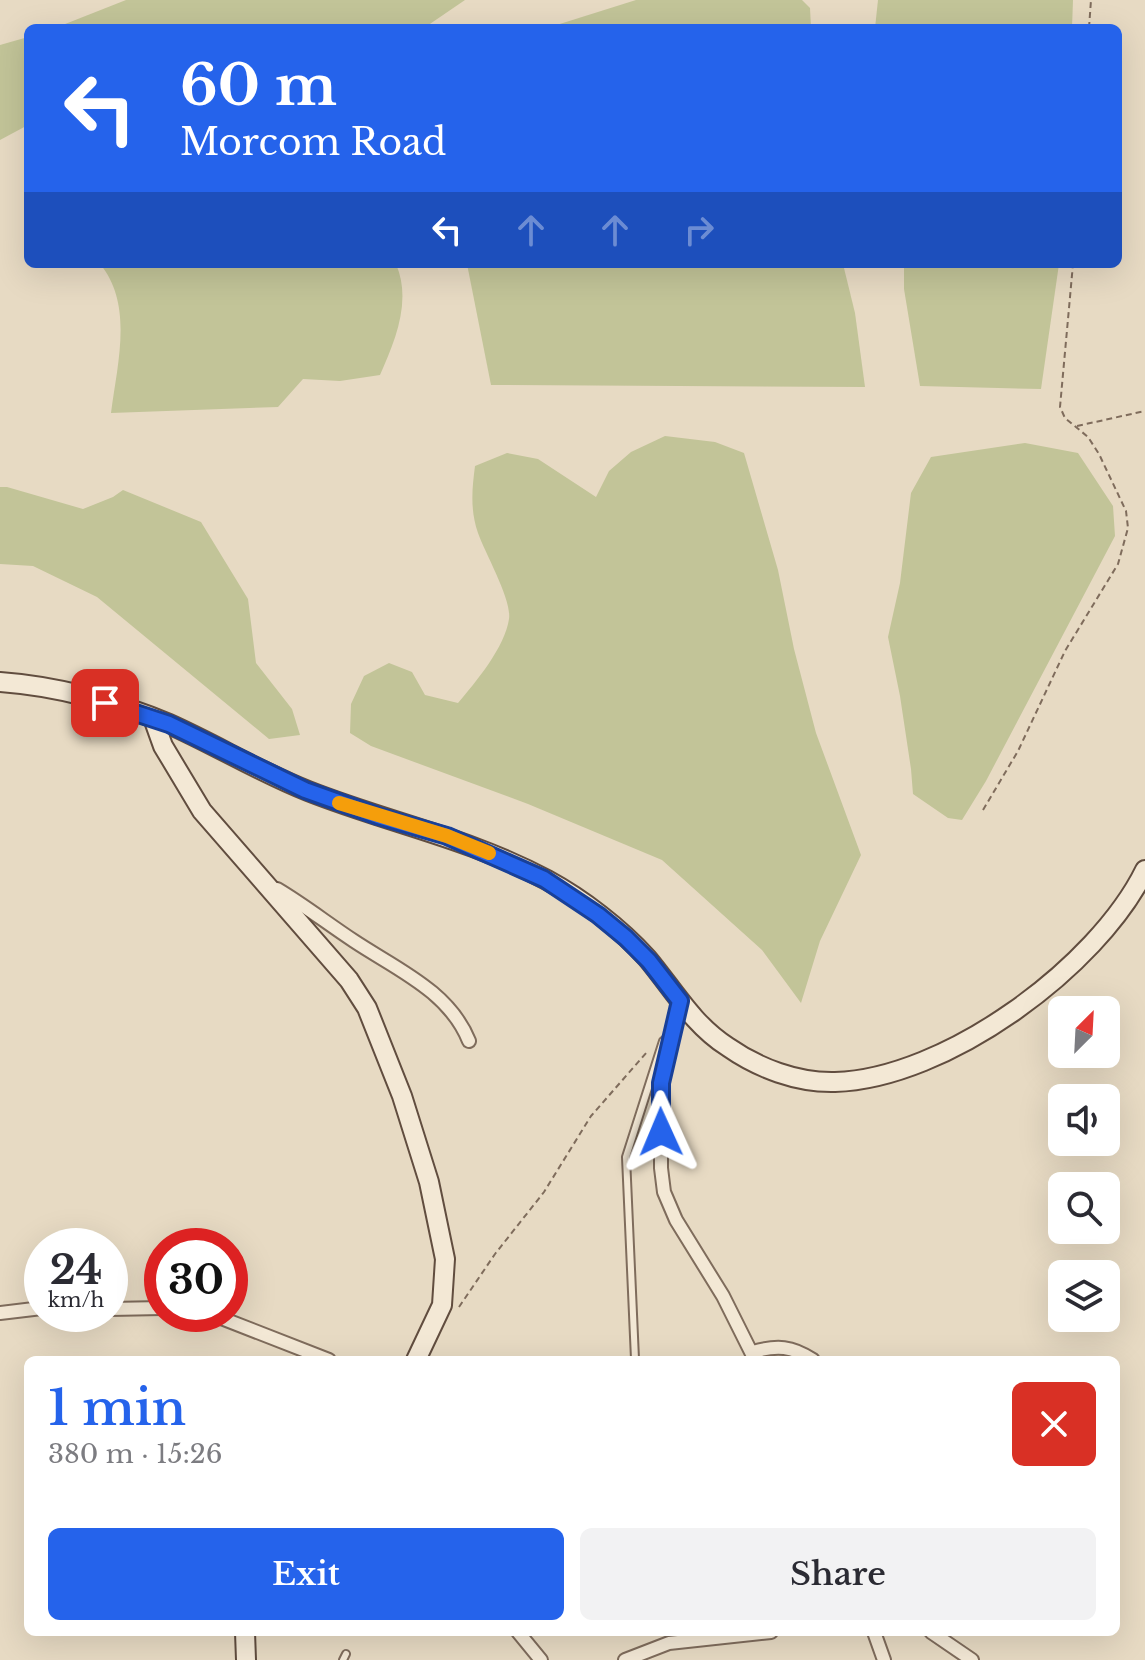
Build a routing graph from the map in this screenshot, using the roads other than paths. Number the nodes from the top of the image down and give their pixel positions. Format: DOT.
graph roads {
  1 [pos="0,682"];
  2 [pos="153,718"];
  3 [pos="1145,870"];
  4 [pos="264,882"];
  5 [pos="680,1001"];
  6 [pos="668,1036"];
  7 [pos="469,1041"];
  8 [pos="24,1310"];
  9 [pos="0,1313"];
  10 [pos="248,1328"];
  11 [pos="319,1356"];
  12 [pos="419,1356"];
  13 [pos="635,1356"];
  14 [pos="754,1356"];
  15 [pos="805,1356"];
  16 [pos="245,1636"];
  17 [pos="521,1636"];
  18 [pos="875,1636"];
  19 [pos="937,1636"];
  20 [pos="679,1637"];
  21 [pos="246,1660"];
  22 [pos="541,1660"];
  23 [pos="625,1660"];
  24 [pos="884,1660"];
  25 [pos="972,1660"];
  1 -- 2 [label="street"];
  2 -- 4 [label="street"];
  2 -- 5 [label="street"];
  3 -- 5 [label="street"];
  4 -- 7 [label="street"];
  4 -- 12 [label="street"];
  5 -- 6 [label="street"];
  6 -- 13 [label="lane"];
  6 -- 14 [label="street"];
  8 -- 9 [label="street"];
  10 -- 11 [label="street"];
  14 -- 15 [label="street"];
  16 -- 21 [label="street"];
  17 -- 22 [label="street"];
  18 -- 24 [label="street"];
  19 -- 25 [label="street"];
  20 -- 23 [label="street"];
}
